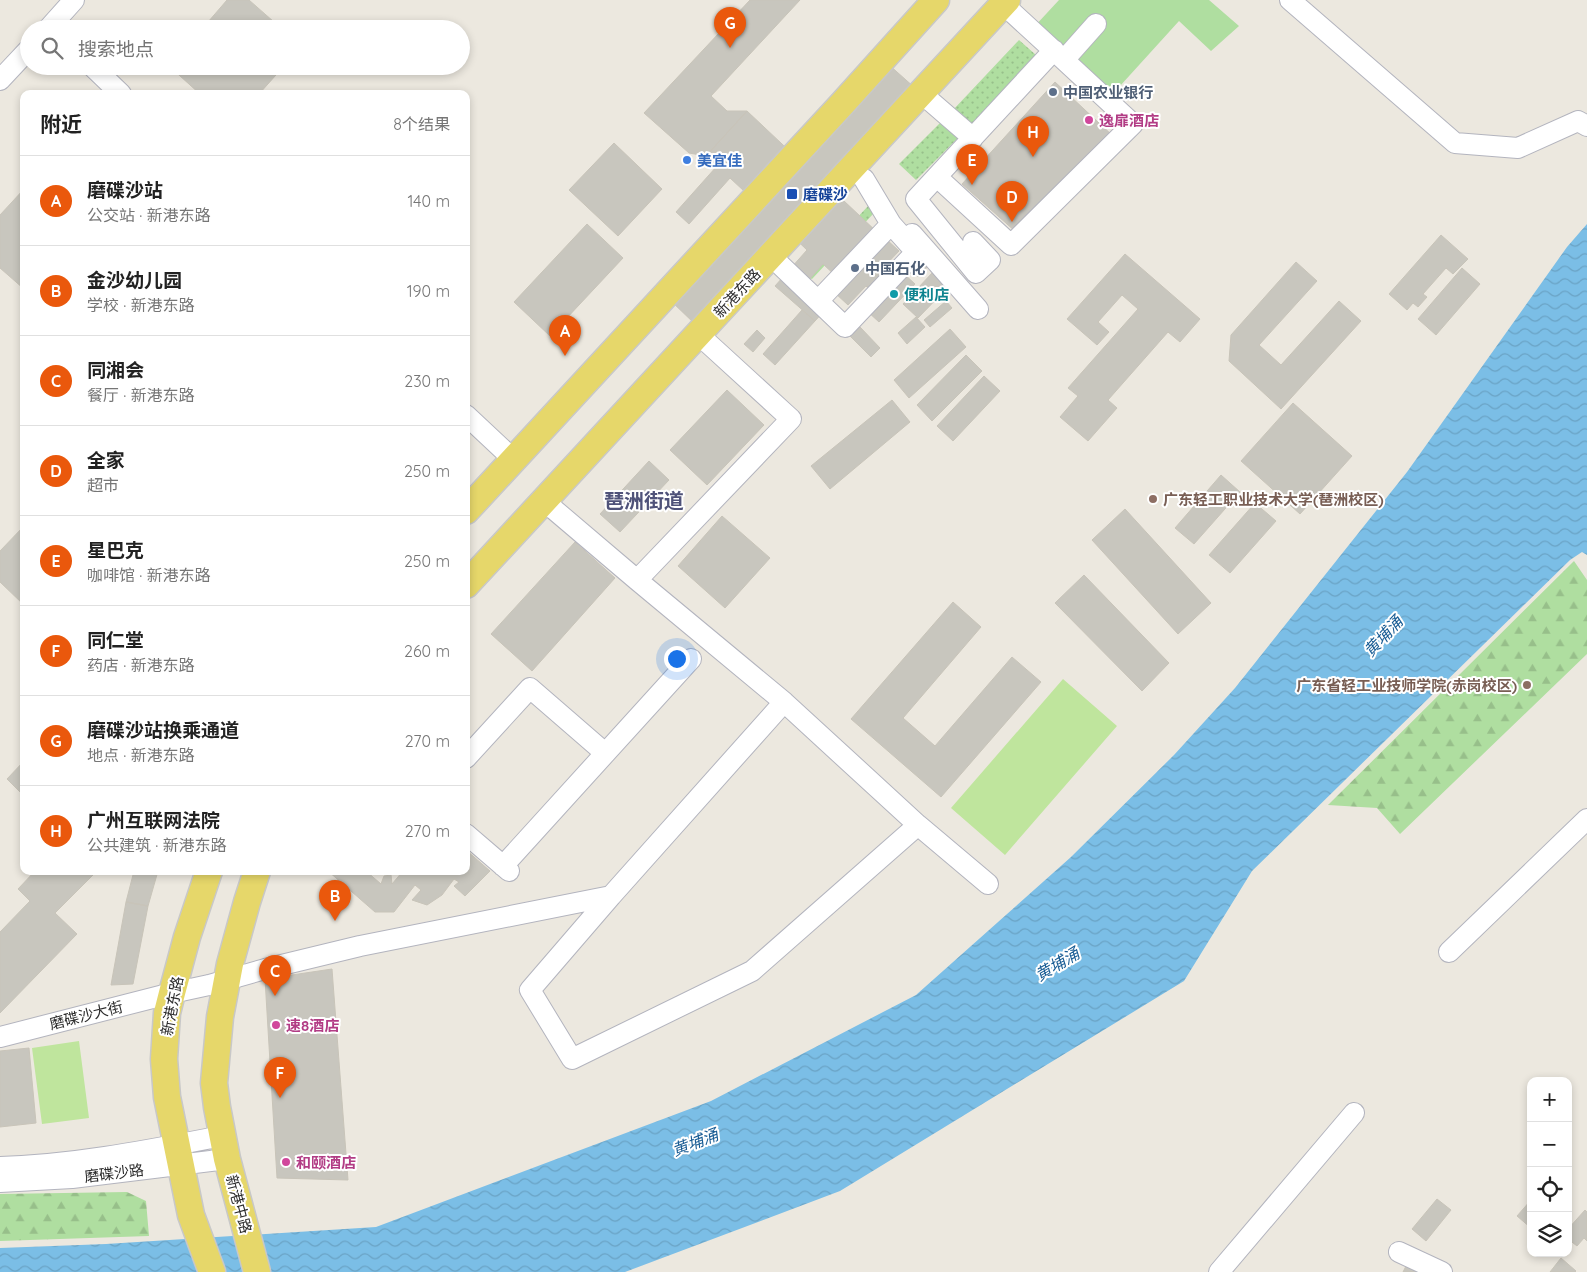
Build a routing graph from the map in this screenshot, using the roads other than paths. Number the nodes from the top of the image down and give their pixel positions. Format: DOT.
graph roads {
  1 [pos="74,0"];
  2 [pos="936,0"];
  3 [pos="1290,0"];
  4 [pos="1005,2"];
  5 [pos="57,20"];
  6 [pos="1096,24"];
  7 [pos="1059,55"];
  8 [pos="20,59"];
  9 [pos="102,75"];
  10 [pos="0,80"];
  11 [pos="118,90"];
  12 [pos="922,93"];
  13 [pos="1582,124"];
  14 [pos="973,138"];
  15 [pos="859,173"];
  16 [pos="937,177"];
  17 [pos="891,224"];
  18 [pos="973,242"];
  19 [pos="771,256"];
  20 [pos="818,300"];
  21 [pos="978,310"];
  22 [pos="698,334"];
  23 [pos="470,419"];
  24 [pos="514,460"];
  25 [pos="544,501"];
  26 [pos="470,507"];
  27 [pos="637,580"];
  28 [pos="470,581"];
  29 [pos="691,659"];
  30 [pos="784,702"];
  31 [pos="605,753"];
  32 [pos="470,754"];
  33 [pos="1587,819"];
  34 [pos="918,825"];
  35 [pos="470,837"];
  36 [pos="208,875"];
  37 [pos="256,875"];
  38 [pos="988,884"];
  39 [pos="611,896"];
  40 [pos="1449,952"];
  41 [pos="227,981"];
  42 [pos="172,993"];
  43 [pos="0,1037"];
  44 [pos="1354,1113"];
  45 [pos="225,1148"];
  46 [pos="178,1155"];
  47 [pos="0,1167"];
  48 [pos="0,1182"];
  49 [pos="1399,1252"];
  50 [pos="212,1272"];
  51 [pos="257,1272"];
  52 [pos="1219,1272"];
  53 [pos="1442,1272"];
  1 -- 5 [label="street"];
  2 -- 24 [label="main road"];
  3 -- 13 [label="street"];
  4 -- 7 [label="street"];
  4 -- 12 [label="main road, 新港东路"];
  6 -- 7 [label="street"];
  7 -- 14 [label="street"];
  7 -- 16 [label="street"];
  8 -- 10 [label="street"];
  9 -- 11 [label="street"];
  12 -- 14 [label="street"];
  12 -- 15 [label="main road, 新港东路"];
  14 -- 16 [label="street"];
  15 -- 17 [label="street"];
  15 -- 19 [label="main road, 新港东路"];
  15 -- 21 [label="street"];
  16 -- 18 [label="street"];
  17 -- 20 [label="street"];
  17 -- 20 [label="street"];
  19 -- 20 [label="street"];
  19 -- 22 [label="main road, 新港东路"];
  22 -- 25 [label="main road, 新港东路"];
  22 -- 27 [label="street"];
  23 -- 24 [label="street"];
  24 -- 26 [label="main road"];
  25 -- 27 [label="street"];
  25 -- 28 [label="main road, 新港东路"];
  27 -- 30 [label="street"];
  29 -- 31 [label="street"];
  30 -- 34 [label="street"];
  30 -- 39 [label="street"];
  31 -- 32 [label="street"];
  31 -- 35 [label="street"];
  33 -- 40 [label="street"];
  34 -- 38 [label="street"];
  34 -- 39 [label="street"];
  36 -- 42 [label="main road, 新港东路"];
  37 -- 41 [label="main road"];
  39 -- 41 [label="street, 磨碟沙大街"];
  41 -- 42 [label="street, 磨碟沙大街"];
  41 -- 45 [label="main road"];
  42 -- 43 [label="street, 磨碟沙大街"];
  42 -- 46 [label="main road, 新港东路"];
  44 -- 52 [label="street"];
  45 -- 46 [label="street, 磨碟沙路"];
  45 -- 51 [label="main road, 新港中路"];
  46 -- 47 [label="street, 磨碟沙路"];
  46 -- 48 [label="street, 磨碟沙路"];
  46 -- 50 [label="main road"];
  49 -- 53 [label="street"];
}
